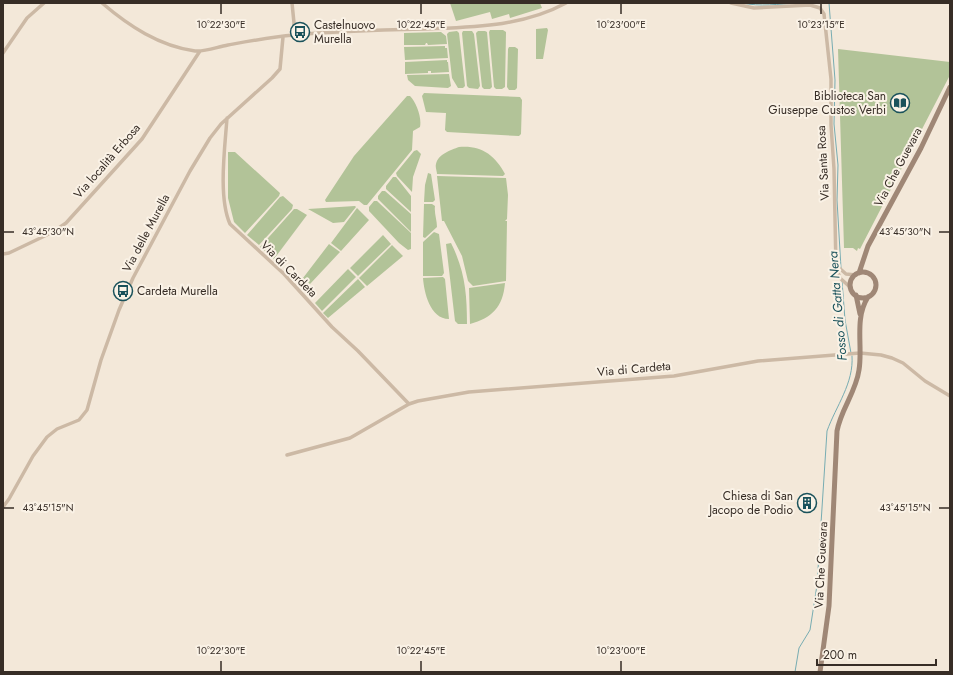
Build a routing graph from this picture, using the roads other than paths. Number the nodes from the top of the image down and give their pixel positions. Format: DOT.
graph roads {
  1 [pos="44,3"];
  2 [pos="102,3"];
  3 [pos="292,3"];
  4 [pos="566,3"];
  5 [pos="731,3"];
  6 [pos="293,35"];
  7 [pos="282,37"];
  8 [pos="200,51"];
  9 [pos="3,53"];
  10 [pos="950,87"];
  11 [pos="227,118"];
  12 [pos="3,254"];
  13 [pos="864,256"];
  14 [pos="836,265"];
  15 [pos="858,274"];
  16 [pos="871,275"];
  17 [pos="851,288"];
  18 [pos="856,295"];
  19 [pos="868,297"];
  20 [pos="860,319"];
  21 [pos="857,353"];
  22 [pos="950,396"];
  23 [pos="409,404"];
  24 [pos="287,455"];
  25 [pos="3,507"];
  26 [pos="820,672"];
  1 -- 9 [label="street"];
  2 -- 8 [label="street"];
  3 -- 6 [label="street"];
  4 -- 6 [label="street"];
  5 -- 14 [label="street, Via Santa Rosa"];
  6 -- 7 [label="street"];
  7 -- 8 [label="street"];
  7 -- 11 [label="street, Via delle Murella"];
  8 -- 12 [label="street, Via località Erbosa"];
  10 -- 13 [label="main road, Via Che Guevara"];
  11 -- 23 [label="street, Via di Cardeta"];
  11 -- 25 [label="street, Via delle Murella"];
  13 -- 15 [label="main road, Via Che Guevara"];
  13 -- 16 [label="main road"];
  14 -- 15 [label="street"];
  14 -- 17 [label="street, Via Santa Rosa"];
  15 -- 16 [label="main road"];
  15 -- 17 [label="main road"];
  16 -- 19 [label="main road"];
  17 -- 18 [label="main road"];
  18 -- 19 [label="main road"];
  18 -- 20 [label="main road, Via Che Guevara"];
  19 -- 20 [label="main road, Via Che Guevara"];
  20 -- 21 [label="main road, Via Che Guevara"];
  21 -- 22 [label="street, Via di Cardeta"];
  21 -- 23 [label="street, Via di Cardeta"];
  21 -- 26 [label="main road, Via Che Guevara"];
  23 -- 24 [label="street, Via di Cardeta"];
}
